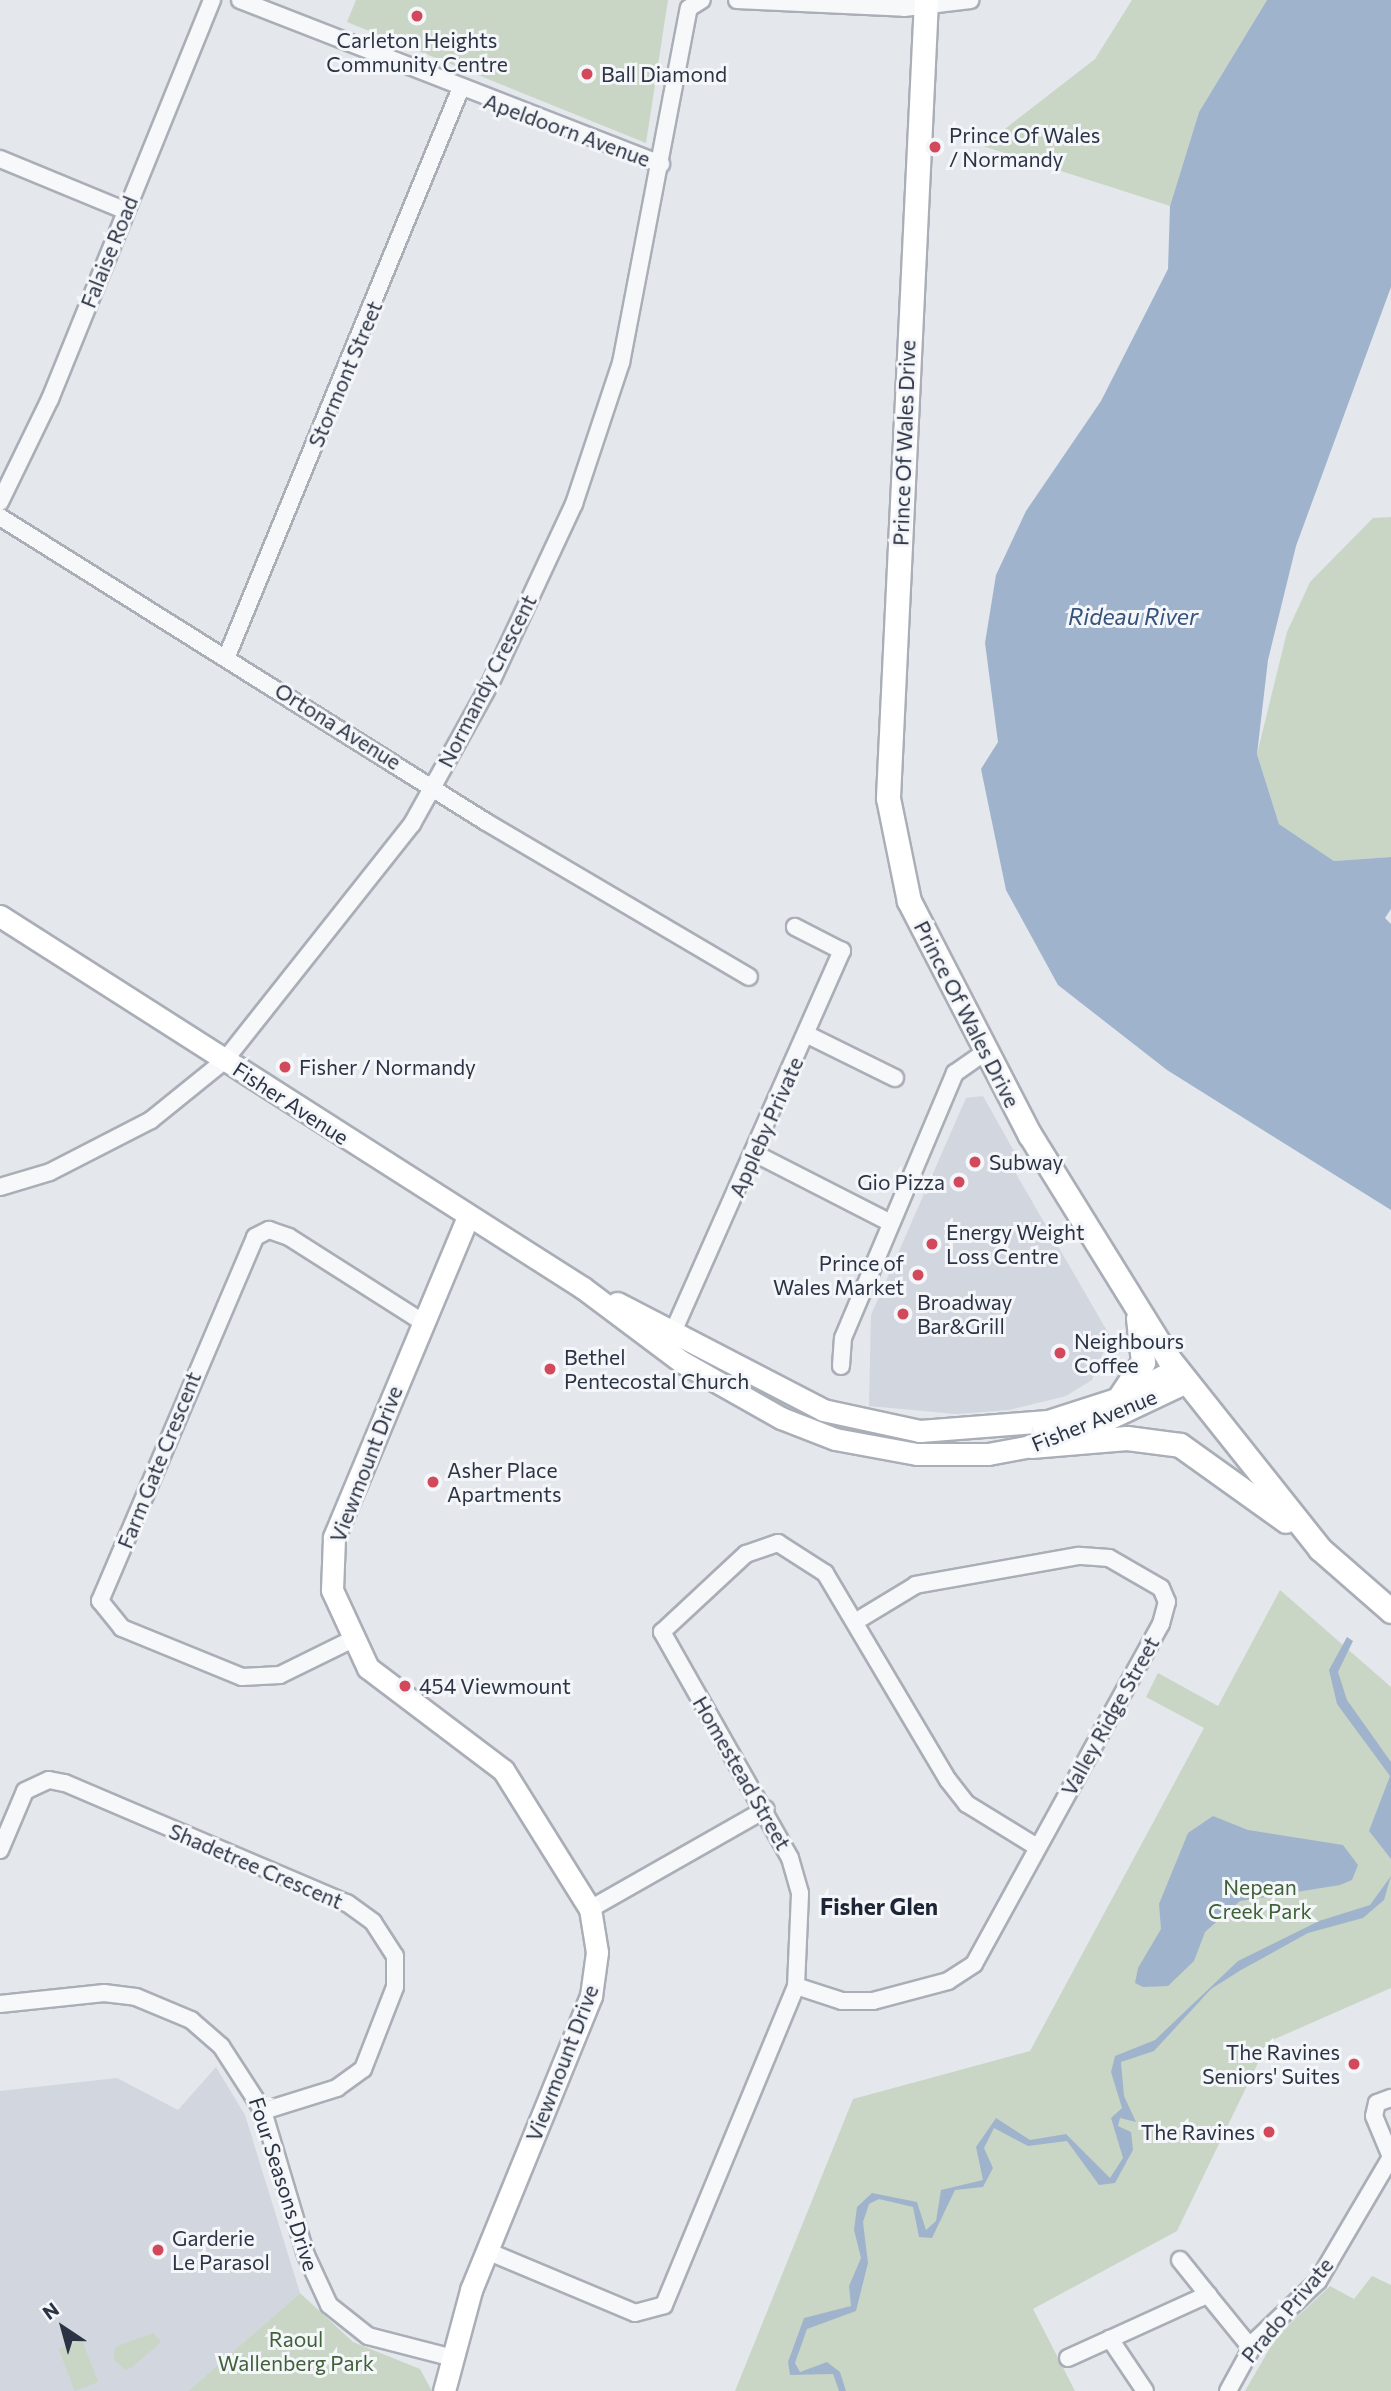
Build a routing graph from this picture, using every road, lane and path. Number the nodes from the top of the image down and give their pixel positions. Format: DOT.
graph roads {
  1 [pos="212,0"];
  2 [pos="240,0"];
  3 [pos="702,0"];
  4 [pos="737,0"];
  5 [pos="971,0"];
  6 [pos="925,4"];
  7 [pos="460,90"];
  8 [pos="0,159"];
  9 [pos="661,164"];
  10 [pos="126,211"];
  11 [pos="0,502"];
  12 [pos="0,517"];
  13 [pos="227,656"];
  14 [pos="433,787"];
  15 [pos="0,916"];
  16 [pos="795,927"];
  17 [pos="749,977"];
  18 [pos="807,1035"];
  19 [pos="985,1052"];
  20 [pos="225,1060"];
  21 [pos="895,1078"];
  22 [pos="754,1153"];
  23 [pos="0,1187"];
  24 [pos="467,1219"];
  25 [pos="891,1223"];
  26 [pos="583,1288"];
  27 [pos="1135,1308"];
  28 [pos="421,1321"];
  29 [pos="676,1330"];
  30 [pos="665,1349"];
  31 [pos="841,1366"];
  32 [pos="1182,1376"];
  33 [pos="1119,1398"];
  34 [pos="920,1432"];
  35 [pos="1031,1446"];
  36 [pos="917,1454"];
  37 [pos="1320,1549"];
  38 [pos="1391,1611"];
  39 [pos="855,1622"];
  40 [pos="351,1640"];
  41 [pos="765,1809"];
  42 [pos="1037,1847"];
  43 [pos="0,1850"];
  44 [pos="590,1909"];
  45 [pos="796,1986"];
  46 [pos="0,2004"];
  47 [pos="1391,2098"];
  48 [pos="263,2111"];
  49 [pos="1391,2157"];
  50 [pos="487,2250"];
  51 [pos="1180,2260"];
  52 [pos="1208,2295"];
  53 [pos="1110,2339"];
  54 [pos="1251,2348"];
  55 [pos="450,2357"];
  56 [pos="1068,2358"];
  57 [pos="444,2391"];
  58 [pos="1145,2391"];
  59 [pos="1228,2391"];
  1 -- 10 [label="street, Falaise Road"];
  2 -- 7 [label="street, Apeldoorn Avenue"];
  3 -- 9 [label="street, Normandy Crescent"];
  4 -- 6 [label="street"];
  5 -- 6 [label="street"];
  6 -- 19 [label="main road, Prince Of Wales Drive"];
  7 -- 9 [label="street, Apeldoorn Avenue"];
  7 -- 13 [label="street, Stormont Street"];
  8 -- 10 [label="street"];
  9 -- 14 [label="street, Normandy Crescent"];
  10 -- 11 [label="street, Falaise Road"];
  12 -- 13 [label="street, Ortona Avenue"];
  13 -- 14 [label="street, Ortona Avenue"];
  14 -- 17 [label="street, Ortona Avenue"];
  14 -- 20 [label="street, Normandy Crescent"];
  15 -- 20 [label="main road, Fisher Avenue"];
  16 -- 18 [label="street, Appleby Private"];
  18 -- 21 [label="street"];
  18 -- 22 [label="street, Appleby Private"];
  19 -- 25 [label="street"];
  19 -- 27 [label="main road, Prince Of Wales Drive"];
  20 -- 23 [label="street, Normandy Crescent"];
  20 -- 24 [label="main road, Fisher Avenue"];
  22 -- 25 [label="street"];
  22 -- 29 [label="street, Appleby Private"];
  24 -- 26 [label="main road, Fisher Avenue"];
  24 -- 28 [label="main road, Viewmount Drive"];
  25 -- 31 [label="street"];
  26 -- 29 [label="main road, Fisher Avenue"];
  26 -- 30 [label="main road, Fisher Avenue"];
  27 -- 32 [label="main road, Prince Of Wales Drive"];
  27 -- 33 [label="main road"];
  28 -- 40 [label="main road, Viewmount Drive"];
  28 -- 40 [label="street, Farm Gate Crescent"];
  29 -- 30 [label="street, Appleby Private"];
  29 -- 34 [label="main road, Fisher Avenue"];
  30 -- 36 [label="main road, Fisher Avenue"];
  32 -- 33 [label="main road, Fisher Avenue"];
  32 -- 35 [label="main road, Fisher Avenue"];
  32 -- 37 [label="main road, Prince Of Wales Drive"];
  33 -- 34 [label="main road, Fisher Avenue"];
  34 -- 36 [label="main road"];
  35 -- 36 [label="main road, Fisher Avenue"];
  35 -- 37 [label="main road"];
  37 -- 38 [label="main road, Prince Of Wales Drive"];
  39 -- 41 [label="street, Homestead Street"];
  39 -- 42 [label="street, Homestead Street"];
  39 -- 42 [label="street, Valley Ridge Street"];
  40 -- 44 [label="main road, Viewmount Drive"];
  41 -- 44 [label="street"];
  41 -- 45 [label="street, Homestead Street"];
  42 -- 45 [label="street, Valley Ridge Street"];
  43 -- 48 [label="street, Shadetree Crescent"];
  44 -- 50 [label="main road, Viewmount Drive"];
  45 -- 50 [label="street, Homestead Street"];
  46 -- 48 [label="street, Four Seasons Drive"];
  47 -- 49 [label="street, Prado Private"];
  48 -- 55 [label="street, Four Seasons Drive"];
  49 -- 54 [label="street, Prado Private"];
  50 -- 55 [label="main road, Viewmount Drive"];
  51 -- 52 [label="street"];
  52 -- 53 [label="street"];
  52 -- 54 [label="street"];
  53 -- 56 [label="street"];
  53 -- 58 [label="street"];
  54 -- 59 [label="street, Prado Private"];
  55 -- 57 [label="main road, Viewmount Drive"];
}
